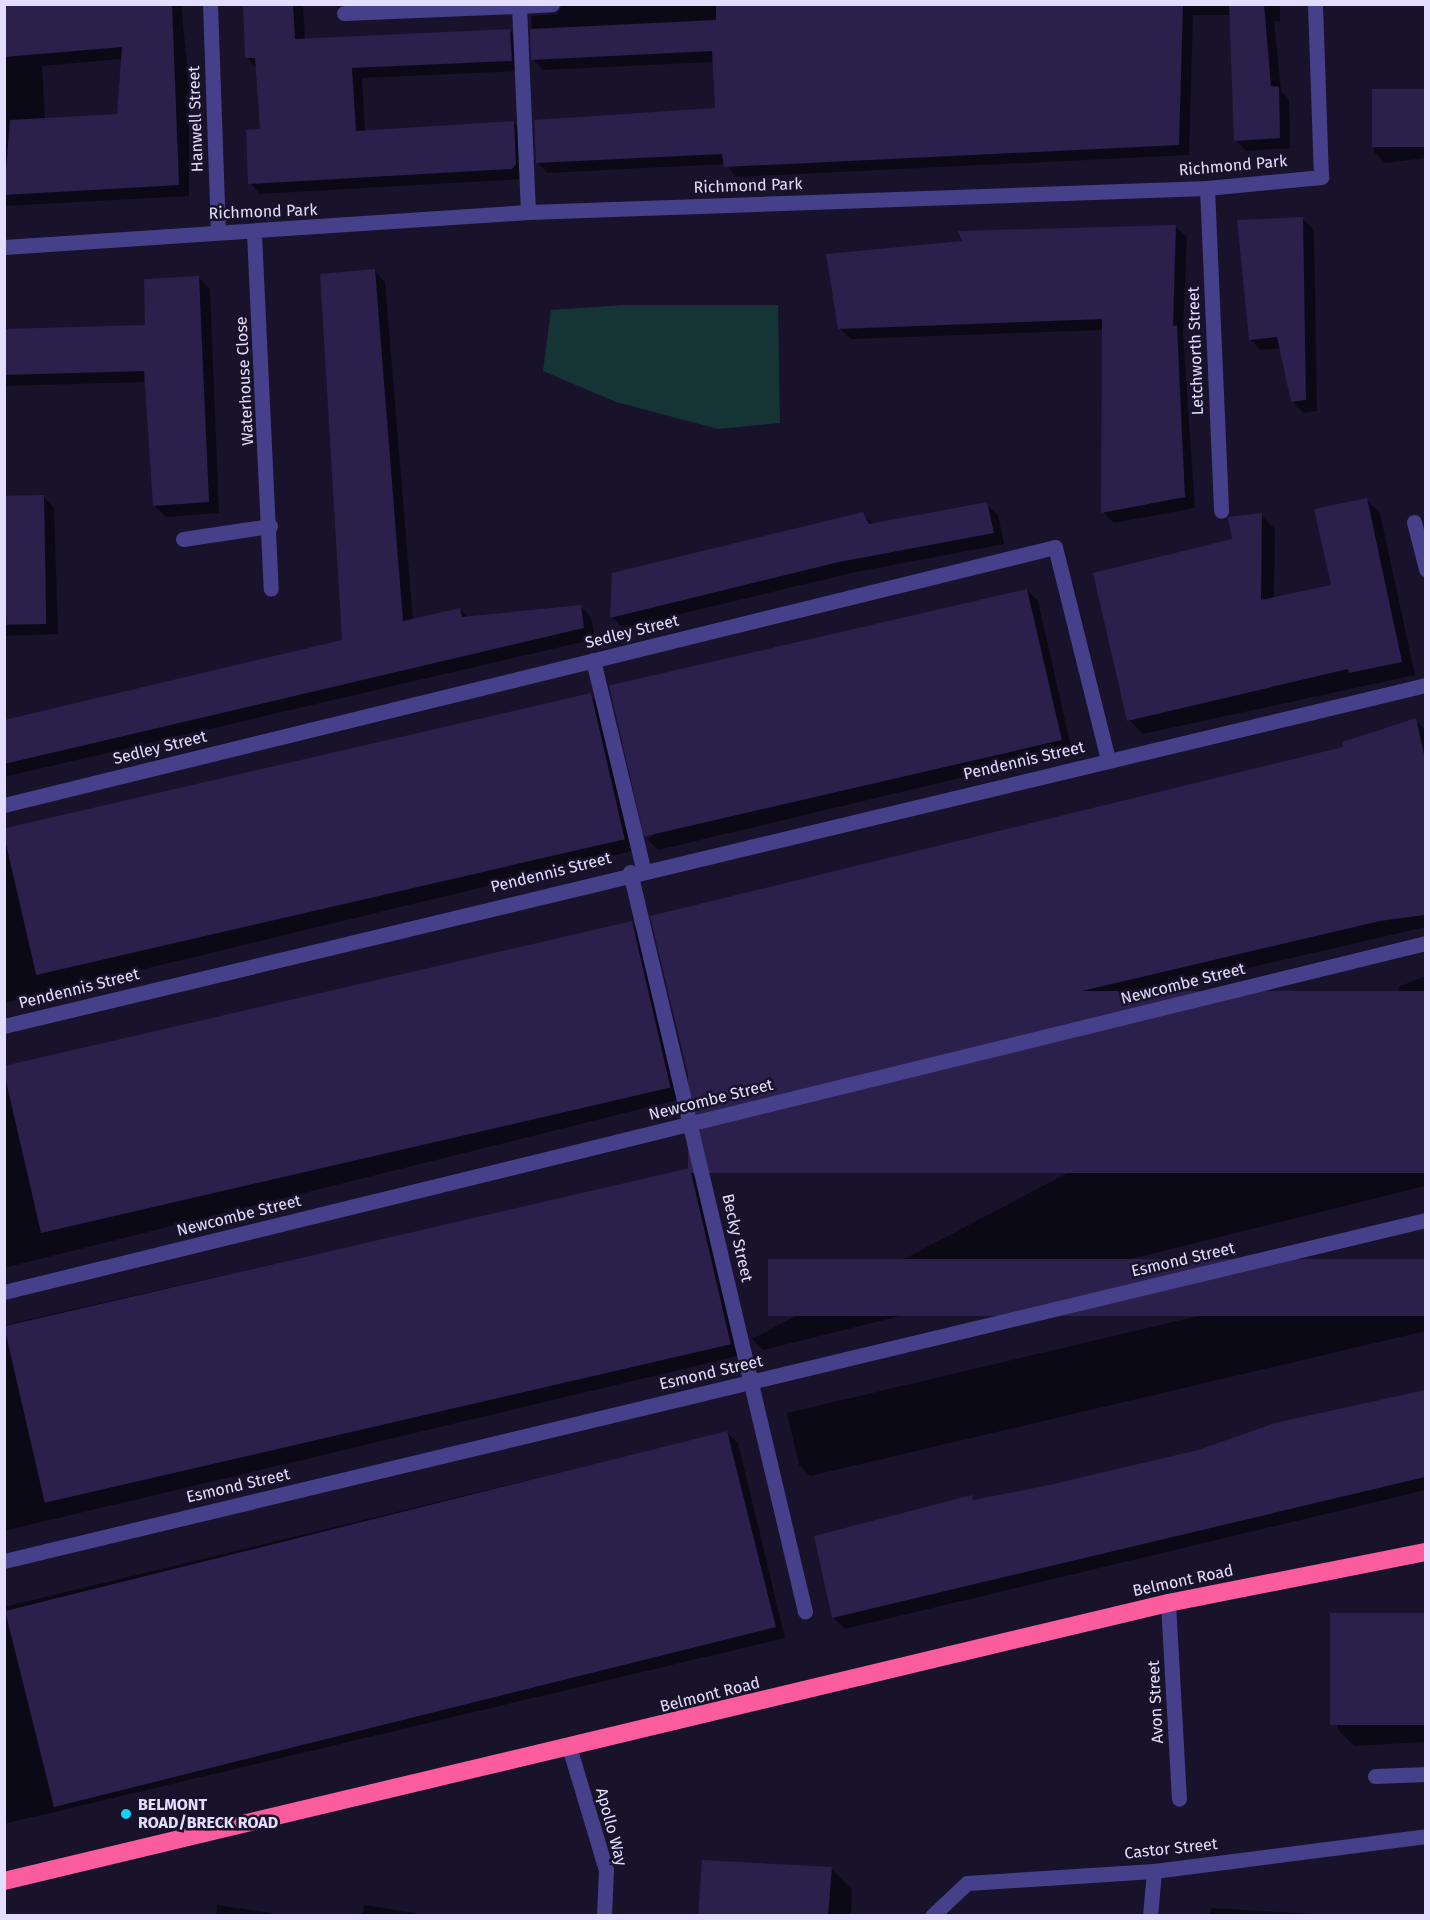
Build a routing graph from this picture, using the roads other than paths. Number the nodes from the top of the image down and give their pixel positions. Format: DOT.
graph roads {
  1 [pos="210,4"];
  2 [pos="552,4"];
  3 [pos="1316,4"];
  4 [pos="519,6"];
  5 [pos="344,13"];
  6 [pos="1207,188"];
  7 [pos="528,212"];
  8 [pos="218,232"];
  9 [pos="254,234"];
  10 [pos="4,247"];
  11 [pos="1221,511"];
  12 [pos="1414,522"];
  13 [pos="270,526"];
  14 [pos="183,539"];
  15 [pos="1425,569"];
  16 [pos="271,589"];
  17 [pos="592,660"];
  18 [pos="1425,685"];
  19 [pos="1108,760"];
  20 [pos="4,805"];
  21 [pos="636,871"];
  22 [pos="1425,943"];
  23 [pos="4,1026"];
  24 [pos="692,1123"];
  25 [pos="1425,1220"];
  26 [pos="4,1292"];
  27 [pos="752,1382"];
  28 [pos="1425,1552"];
  29 [pos="4,1561"];
  30 [pos="1168,1604"];
  31 [pos="805,1612"];
  32 [pos="570,1750"];
  33 [pos="1425,1774"];
  34 [pos="1375,1776"];
  35 [pos="1179,1799"];
  36 [pos="1425,1836"];
  37 [pos="1154,1871"];
  38 [pos="4,1881"];
  39 [pos="604,1916"];
  40 [pos="932,1916"];
  41 [pos="1150,1916"];
  1 -- 8 [label="street, Hanwell Street"];
  2 -- 4 [label="street"];
  3 -- 6 [label="street, Richmond Park"];
  4 -- 5 [label="street"];
  4 -- 7 [label="street"];
  6 -- 7 [label="street, Richmond Park"];
  6 -- 11 [label="street, Letchworth Street"];
  7 -- 9 [label="street, Richmond Park"];
  8 -- 9 [label="street, Richmond Park"];
  8 -- 10 [label="street, Richmond Park"];
  9 -- 13 [label="street, Waterhouse Close"];
  12 -- 15 [label="street"];
  13 -- 14 [label="street"];
  13 -- 16 [label="street, Waterhouse Close"];
  17 -- 19 [label="street, Sedley Street"];
  17 -- 20 [label="street, Sedley Street"];
  17 -- 21 [label="street, Becky Street"];
  18 -- 19 [label="street, Pendennis Street"];
  19 -- 21 [label="street, Pendennis Street"];
  21 -- 23 [label="street, Pendennis Street"];
  21 -- 24 [label="street, Becky Street"];
  22 -- 24 [label="street, Newcombe Street"];
  24 -- 26 [label="street, Newcombe Street"];
  24 -- 27 [label="street, Becky Street"];
  25 -- 27 [label="street, Esmond Street"];
  27 -- 29 [label="street, Esmond Street"];
  27 -- 31 [label="street, Becky Street"];
  28 -- 30 [label="highway, Belmont Road"];
  30 -- 32 [label="highway, Belmont Road"];
  30 -- 35 [label="street, Avon Street"];
  32 -- 38 [label="highway, Belmont Road"];
  32 -- 39 [label="street, Apollo Way"];
  33 -- 34 [label="street"];
  36 -- 37 [label="street, Castor Street"];
  37 -- 40 [label="street, Castor Street"];
  37 -- 41 [label="street"];
}
